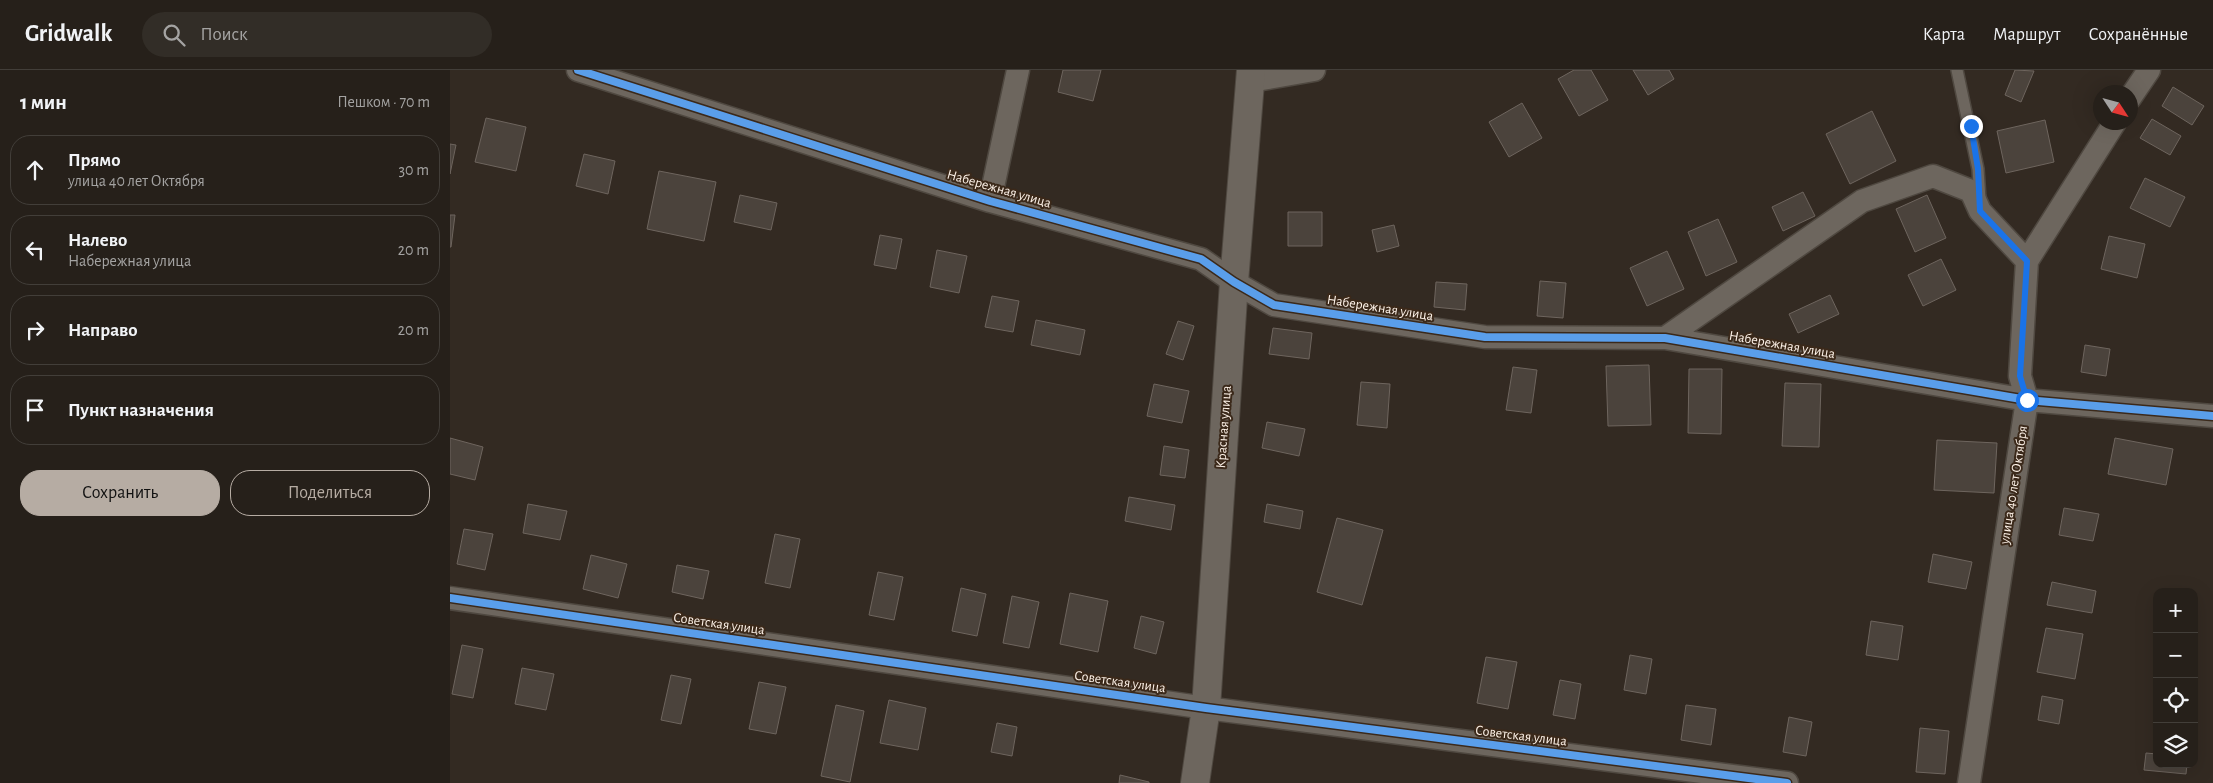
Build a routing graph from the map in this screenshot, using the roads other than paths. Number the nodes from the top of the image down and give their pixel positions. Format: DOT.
graph roads {
  1 [pos="578,70"];
  2 [pos="1018,70"];
  3 [pos="1314,70"];
  4 [pos="1957,70"];
  5 [pos="2149,70"];
  6 [pos="1251,76"];
  7 [pos="2138,86"];
  8 [pos="2110,130"];
  9 [pos="990,201"];
  10 [pos="1980,211"];
  11 [pos="2027,261"];
  12 [pos="1234,282"];
  13 [pos="1664,338"];
  14 [pos="2027,400"];
  15 [pos="2213,416"];
  16 [pos="450,598"];
  17 [pos="1206,708"];
  18 [pos="1195,783"];
  19 [pos="1787,783"];
  20 [pos="1968,783"];
  1 -- 9 [label="street, Набережная улица"];
  2 -- 9 [label="street, Набережная улица"];
  3 -- 6 [label="street"];
  4 -- 10 [label="lane"];
  5 -- 7 [label="street"];
  6 -- 12 [label="street, Красная улица"];
  8 -- 11 [label="street, улица 40 лет Октября"];
  9 -- 12 [label="street, Набережная улица"];
  10 -- 11 [label="street"];
  10 -- 13 [label="street"];
  11 -- 14 [label="street, улица 40 лет Октября"];
  12 -- 13 [label="street, Набережная улица"];
  12 -- 17 [label="street, Красная улица"];
  13 -- 14 [label="street, Набережная улица"];
  14 -- 15 [label="street, Набережная улица"];
  14 -- 20 [label="street, улица 40 лет Октября"];
  16 -- 17 [label="street, Советская улица"];
  17 -- 18 [label="street, Красная улица"];
  17 -- 19 [label="street, Советская улица"];
}
